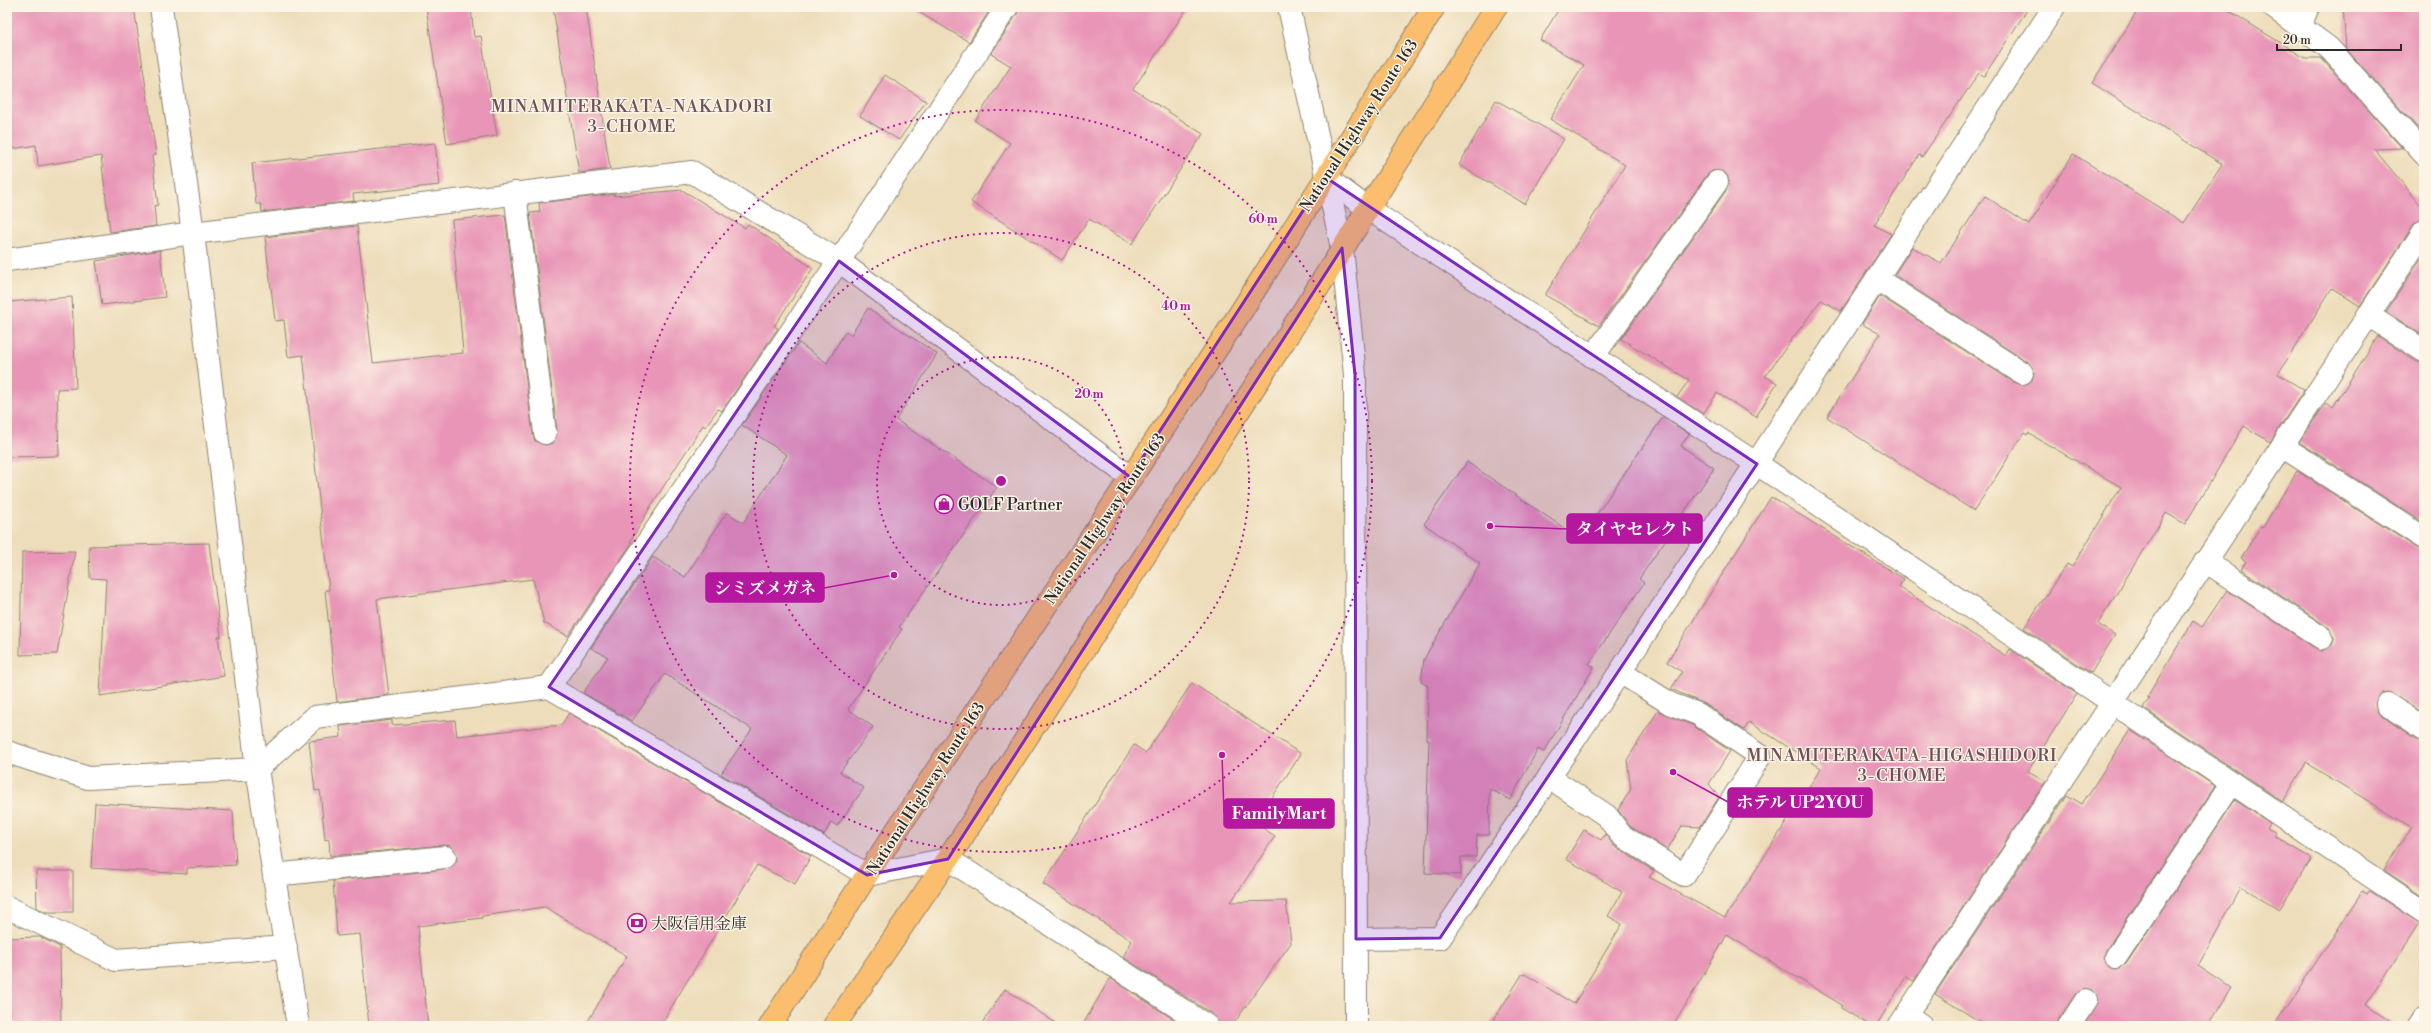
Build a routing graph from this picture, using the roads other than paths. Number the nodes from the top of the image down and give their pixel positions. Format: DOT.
graph roads {
  1 [pos="161,7"];
  2 [pos="1007,7"];
  3 [pos="1289,7"];
  4 [pos="1434,7"];
  5 [pos="1496,7"];
  6 [pos="2054,7"];
  7 [pos="2273,7"];
  8 [pos="2304,16"];
  9 [pos="2424,154"];
  10 [pos="1325,177"];
  11 [pos="1717,182"];
  12 [pos="515,194"];
  13 [pos="1367,208"];
  14 [pos="2424,231"];
  15 [pos="193,233"];
  16 [pos="1342,248"];
  17 [pos="7,260"];
  18 [pos="839,262"];
  19 [pos="1877,279"];
  20 [pos="2368,315"];
  21 [pos="2424,351"];
  22 [pos="1593,357"];
  23 [pos="2022,373"];
  24 [pos="545,433"];
  25 [pos="2282,446"];
  26 [pos="1757,464"];
  27 [pos="1130,477"];
  28 [pos="2424,538"];
  29 [pos="2204,562"];
  30 [pos="2322,638"];
  31 [pos="1620,672"];
  32 [pos="549,687"];
  33 [pos="2112,702"];
  34 [pos="2387,704"];
  35 [pos="2424,728"];
  36 [pos="7,752"];
  37 [pos="257,769"];
  38 [pos="1549,777"];
  39 [pos="2232,783"];
  40 [pos="445,857"];
  41 [pos="948,860"];
  42 [pos="274,875"];
  43 [pos="867,875"];
  44 [pos="7,907"];
  45 [pos="2424,912"];
  46 [pos="1356,939"];
  47 [pos="286,947"];
  48 [pos="2116,957"];
  49 [pos="2086,1000"];
  50 [pos="2424,1017"];
  51 [pos="1909,1023"];
  52 [pos="298,1026"];
  53 [pos="770,1026"];
  54 [pos="834,1026"];
  55 [pos="1207,1026"];
  56 [pos="1356,1026"];
  57 [pos="2069,1026"];
  58 [pos="2418,1026"];
  1 -- 15 [label="street"];
  2 -- 18 [label="street"];
  3 -- 10 [label="street"];
  4 -- 10 [label="highway, National Highway Route 163"];
  5 -- 13 [label="highway"];
  6 -- 19 [label="street"];
  7 -- 8 [label="street"];
  8 -- 9 [label="street"];
  10 -- 13 [label="street"];
  10 -- 16 [label="street"];
  10 -- 27 [label="highway, National Highway Route 163"];
  11 -- 22 [label="street"];
  12 -- 15 [label="street"];
  12 -- 18 [label="street"];
  12 -- 24 [label="street"];
  13 -- 16 [label="highway"];
  13 -- 22 [label="street"];
  14 -- 20 [label="street"];
  15 -- 17 [label="street"];
  15 -- 37 [label="street"];
  16 -- 41 [label="highway"];
  16 -- 46 [label="street"];
  18 -- 27 [label="street"];
  18 -- 32 [label="street"];
  19 -- 23 [label="street"];
  19 -- 26 [label="street"];
  20 -- 21 [label="street"];
  20 -- 25 [label="street"];
  22 -- 26 [label="street"];
  25 -- 28 [label="street"];
  25 -- 29 [label="street"];
  26 -- 31 [label="street"];
  26 -- 33 [label="street"];
  27 -- 43 [label="highway, National Highway Route 163"];
  29 -- 30 [label="street"];
  29 -- 33 [label="street"];
  31 -- 38 [label="street"];
  31 -- 38 [label="street"];
  32 -- 37 [label="street"];
  32 -- 43 [label="street"];
  33 -- 39 [label="street"];
  33 -- 51 [label="street"];
  34 -- 35 [label="street"];
  36 -- 37 [label="street"];
  37 -- 42 [label="street"];
  38 -- 46 [label="street"];
  39 -- 45 [label="street"];
  39 -- 48 [label="street"];
  40 -- 42 [label="street"];
  41 -- 43 [label="street"];
  41 -- 54 [label="highway"];
  41 -- 55 [label="street"];
  42 -- 47 [label="street"];
  43 -- 53 [label="highway, National Highway Route 163"];
  44 -- 47 [label="street"];
  46 -- 56 [label="street"];
  47 -- 52 [label="street"];
  49 -- 57 [label="street"];
  50 -- 58 [label="street"];
}
